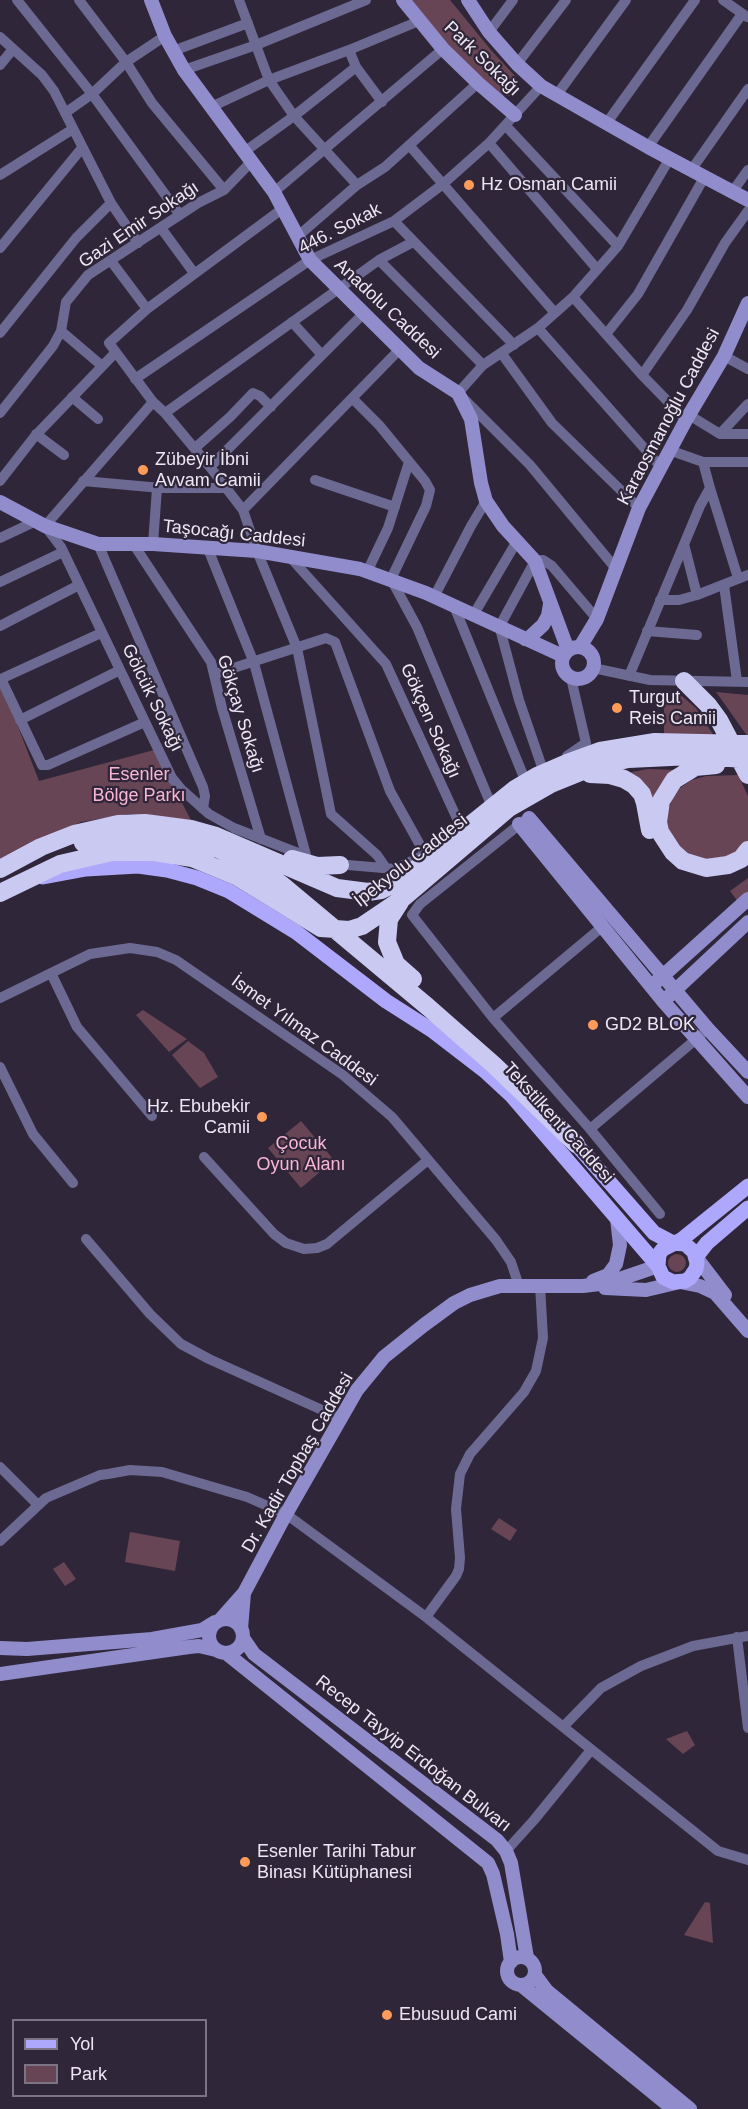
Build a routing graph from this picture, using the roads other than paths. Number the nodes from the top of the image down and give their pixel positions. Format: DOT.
graph roads {
  1 [pos="17,0"];
  2 [pos="79,0"];
  3 [pos="151,0"];
  4 [pos="239,0"];
  5 [pos="366,0"];
  6 [pos="402,0"];
  7 [pos="468,0"];
  8 [pos="513,0"];
  9 [pos="566,0"];
  10 [pos="626,0"];
  11 [pos="695,0"];
  12 [pos="723,0"];
  13 [pos="745,15"];
  14 [pos="419,21"];
  15 [pos="248,23"];
  16 [pos="489,32"];
  17 [pos="165,36"];
  18 [pos="0,37"];
  19 [pos="256,45"];
  20 [pos="13,49"];
  21 [pos="443,49"];
  22 [pos="349,50"];
  23 [pos="173,51"];
  24 [pos="126,62"];
  25 [pos="517,64"];
  26 [pos="0,65"];
  27 [pos="356,67"];
  28 [pos="184,70"];
  29 [pos="269,80"];
  30 [pos="478,83"];
  31 [pos="541,86"];
  32 [pos="748,89"];
  33 [pos="92,94"];
  34 [pos="556,96"];
  35 [pos="381,102"];
  36 [pos="211,107"];
  37 [pos="65,113"];
  38 [pos="515,115"];
  39 [pos="294,116"];
  40 [pos="606,124"];
  41 [pos="506,126"];
  42 [pos="73,129"];
  43 [pos="489,143"];
  44 [pos="409,145"];
  45 [pos="648,147"];
  46 [pos="82,148"];
  47 [pos="325,149"];
  48 [pos="248,157"];
  49 [pos="670,158"];
  50 [pos="692,169"];
  51 [pos="748,170"];
  52 [pos="0,175"];
  53 [pos="705,176"];
  54 [pos="443,183"];
  55 [pos="357,185"];
  56 [pos="224,190"];
  57 [pos="733,191"];
  58 [pos="274,192"];
  59 [pos="748,200"];
  60 [pos="111,203"];
  61 [pos="282,209"];
  62 [pos="748,212"];
  63 [pos="180,215"];
  64 [pos="394,221"];
  65 [pos="161,228"];
  66 [pos="297,236"];
  67 [pos="412,242"];
  68 [pos="138,243"];
  69 [pos="618,246"];
  70 [pos="0,248"];
  71 [pos="310,260"];
  72 [pos="380,260"];
  73 [pos="111,261"];
  74 [pos="597,269"];
  75 [pos="194,273"];
  76 [pos="339,289"];
  77 [pos="573,297"];
  78 [pos="748,303"];
  79 [pos="147,309"];
  80 [pos="555,313"];
  81 [pos="363,314"];
  82 [pos="292,322"];
  83 [pos="538,328"];
  84 [pos="61,331"];
  85 [pos="0,333"];
  86 [pos="607,333"];
  87 [pos="514,345"];
  88 [pos="400,349"];
  89 [pos="115,353"];
  90 [pos="502,354"];
  91 [pos="322,355"];
  92 [pos="724,356"];
  93 [pos="101,365"];
  94 [pos="483,365"];
  95 [pos="748,369"];
  96 [pos="642,375"];
  97 [pos="135,379"];
  98 [pos="458,393"];
  99 [pos="72,397"];
  100 [pos="353,399"];
  101 [pos="153,402"];
  102 [pos="748,404"];
  103 [pos="271,407"];
  104 [pos="0,413"];
  105 [pos="165,413"];
  106 [pos="687,417"];
  107 [pos="99,419"];
  108 [pos="36,434"];
  109 [pos="720,434"];
  110 [pos="748,434"];
  111 [pos="195,448"];
  112 [pos="669,450"];
  113 [pos="64,455"];
  114 [pos="409,462"];
  115 [pos="703,462"];
  116 [pos="748,462"];
  117 [pos="660,466"];
  118 [pos="210,467"];
  119 [pos="315,480"];
  120 [pos="0,481"];
  121 [pos="83,481"];
  122 [pos="157,488"];
  123 [pos="226,488"];
  124 [pos="710,488"];
  125 [pos="486,501"];
  126 [pos="0,502"];
  127 [pos="395,507"];
  128 [pos="639,508"];
  129 [pos="243,510"];
  130 [pos="39,524"];
  131 [pos="0,538"];
  132 [pos="517,541"];
  133 [pos="98,544"];
  134 [pos="153,544"];
  135 [pos="684,544"];
  136 [pos="134,545"];
  137 [pos="208,549"];
  138 [pos="257,551"];
  139 [pos="63,552"];
  140 [pos="289,556"];
  141 [pos="536,561"];
  142 [pos="617,570"];
  143 [pos="367,572"];
  144 [pos="743,577"];
  145 [pos="391,579"];
  146 [pos="0,582"];
  147 [pos="79,585"];
  148 [pos="724,585"];
  149 [pos="697,595"];
  150 [pos="435,597"];
  151 [pos="660,600"];
  152 [pos="550,604"];
  153 [pos="454,606"];
  154 [pos="474,614"];
  155 [pos="597,619"];
  156 [pos="501,623"];
  157 [pos="0,626"];
  158 [pos="647,631"];
  159 [pos="101,633"];
  160 [pos="697,635"];
  161 [pos="525,639"];
  162 [pos="297,648"];
  163 [pos="570,651"];
  164 [pos="254,663"];
  165 [pos="593,668"];
  166 [pos="120,669"];
  167 [pos="215,674"];
  168 [pos="628,676"];
  169 [pos="571,678"];
  170 [pos="684,681"];
  171 [pos="743,681"];
  172 [pos="704,682"];
  173 [pos="20,720"];
  174 [pos="145,722"];
  175 [pos="748,744"];
  176 [pos="748,751"];
  177 [pos="714,755"];
  178 [pos="748,760"];
  179 [pos="542,767"];
  180 [pos="523,775"];
  181 [pos="748,775"];
  182 [pos="570,776"];
  183 [pos="490,802"];
  184 [pos="203,809"];
  185 [pos="524,821"];
  186 [pos="460,825"];
  187 [pos="261,839"];
  188 [pos="244,848"];
  189 [pos="748,850"];
  190 [pos="425,854"];
  191 [pos="306,855"];
  192 [pos="18,860"];
  193 [pos="748,864"];
  194 [pos="340,865"];
  195 [pos="386,868"];
  196 [pos="0,870"];
  197 [pos="7,890"];
  198 [pos="402,899"];
  199 [pos="748,899"];
  200 [pos="613,918"];
  201 [pos="748,922"];
  202 [pos="602,927"];
  203 [pos="51,973"];
  204 [pos="663,976"];
  205 [pos="651,986"];
  206 [pos="675,990"];
  207 [pos="0,998"];
  208 [pos="663,1001"];
  209 [pos="494,1018"];
  210 [pos="708,1029"];
  211 [pos="696,1039"];
  212 [pos="0,1067"];
  213 [pos="748,1072"];
  214 [pos="748,1097"];
  215 [pos="152,1116"];
  216 [pos="590,1129"];
  217 [pos="576,1144"];
  218 [pos="204,1158"];
  219 [pos="428,1160"];
  220 [pos="73,1183"];
  221 [pos="748,1186"];
  222 [pos="748,1208"];
  223 [pos="660,1214"];
  224 [pos="617,1220"];
  225 [pos="86,1239"];
  226 [pos="673,1243"];
  227 [pos="696,1257"];
  228 [pos="658,1266"];
  229 [pos="680,1282"];
  230 [pos="519,1286"];
  231 [pos="540,1286"];
  232 [pos="583,1286"];
  233 [pos="748,1322"];
  234 [pos="748,1331"];
  235 [pos="342,1419"];
  236 [pos="0,1467"];
  237 [pos="38,1505"];
  238 [pos="286,1514"];
  239 [pos="0,1541"];
  240 [pos="244,1593"];
  241 [pos="426,1617"];
  242 [pos="218,1621"];
  243 [pos="242,1633"];
  244 [pos="743,1636"];
  245 [pos="0,1648"];
  246 [pos="221,1652"];
  247 [pos="0,1674"];
  248 [pos="563,1727"];
  249 [pos="748,1728"];
  250 [pos="591,1750"];
  251 [pos="506,1851"];
  252 [pos="748,1860"];
  253 [pos="527,1958"];
  254 [pos="511,1962"];
  255 [pos="535,1975"];
  256 [pos="521,1985"];
  257 [pos="673,2109"];
  258 [pos="690,2109"];
  1 -- 33 [label="street"];
  2 -- 24 [label="street"];
  3 -- 17 [label="street, Anadolu Caddesi"];
  4 -- 15 [label="street"];
  5 -- 19 [label="street"];
  6 -- 14 [label="street, Park Sokağı"];
  7 -- 16 [label="street"];
  8 -- 16 [label="street"];
  9 -- 25 [label="street"];
  10 -- 34 [label="street"];
  11 -- 40 [label="street"];
  12 -- 13 [label="street"];
  13 -- 45 [label="street"];
  14 -- 21 [label="street, Park Sokağı"];
  14 -- 22 [label="street"];
  15 -- 19 [label="street"];
  15 -- 23 [label="street"];
  16 -- 25 [label="street"];
  17 -- 23 [label="street, Anadolu Caddesi"];
  17 -- 24 [label="street"];
  18 -- 20 [label="street"];
  19 -- 28 [label="street"];
  19 -- 29 [label="street"];
  20 -- 26 [label="street"];
  20 -- 37 [label="street"];
  21 -- 30 [label="street, Park Sokağı"];
  21 -- 35 [label="street"];
  22 -- 27 [label="street"];
  22 -- 29 [label="street"];
  23 -- 28 [label="street, Anadolu Caddesi"];
  24 -- 33 [label="street"];
  24 -- 56 [label="street"];
  25 -- 31 [label="street"];
  27 -- 35 [label="street"];
  27 -- 39 [label="street, Gazi Emir Sokağı"];
  28 -- 36 [label="street, Anadolu Caddesi"];
  29 -- 36 [label="street"];
  29 -- 39 [label="street"];
  30 -- 38 [label="street, Park Sokağı"];
  30 -- 44 [label="street"];
  31 -- 34 [label="street"];
  31 -- 38 [label="street, 446. Sokak"];
  32 -- 50 [label="street"];
  33 -- 37 [label="street"];
  33 -- 63 [label="street"];
  34 -- 40 [label="street"];
  35 -- 47 [label="street"];
  36 -- 48 [label="street, Anadolu Caddesi"];
  37 -- 42 [label="street"];
  38 -- 41 [label="street, 446. Sokak"];
  39 -- 47 [label="street"];
  39 -- 48 [label="street, Gazi Emir Sokağı"];
  40 -- 45 [label="street"];
  41 -- 43 [label="street, 446. Sokak"];
  41 -- 69 [label="street"];
  42 -- 46 [label="street"];
  42 -- 52 [label="street"];
  43 -- 54 [label="street, 446. Sokak"];
  43 -- 74 [label="street"];
  44 -- 54 [label="street"];
  44 -- 55 [label="street"];
  45 -- 49 [label="street"];
  46 -- 60 [label="street"];
  46 -- 70 [label="street"];
  47 -- 55 [label="street"];
  47 -- 58 [label="street"];
  48 -- 56 [label="street, Gazi Emir Sokağı"];
  48 -- 58 [label="street, Anadolu Caddesi"];
  49 -- 50 [label="street"];
  49 -- 69 [label="street"];
  50 -- 53 [label="street"];
  51 -- 57 [label="street"];
  53 -- 57 [label="street"];
  53 -- 86 [label="street"];
  54 -- 64 [label="street, 446. Sokak"];
  54 -- 80 [label="street"];
  55 -- 66 [label="street"];
  56 -- 63 [label="street, Gazi Emir Sokağı"];
  57 -- 59 [label="street"];
  58 -- 61 [label="street, Anadolu Caddesi"];
  60 -- 68 [label="street"];
  60 -- 85 [label="street"];
  61 -- 66 [label="street, Anadolu Caddesi"];
  61 -- 75 [label="street"];
  62 -- 96 [label="street"];
  63 -- 65 [label="street, Gazi Emir Sokağı"];
  64 -- 67 [label="street"];
  64 -- 71 [label="street, 446. Sokak"];
  65 -- 68 [label="street, Gazi Emir Sokağı"];
  65 -- 75 [label="street"];
  66 -- 71 [label="street, Anadolu Caddesi"];
  67 -- 72 [label="street"];
  67 -- 87 [label="street"];
  68 -- 73 [label="street, Gazi Emir Sokağı"];
  69 -- 74 [label="street"];
  71 -- 76 [label="street, Anadolu Caddesi"];
  71 -- 97 [label="street, 446. Sokak"];
  72 -- 76 [label="street"];
  72 -- 94 [label="street"];
  73 -- 79 [label="street"];
  73 -- 84 [label="street, Gazi Emir Sokağı"];
  74 -- 77 [label="street"];
  75 -- 79 [label="street"];
  76 -- 81 [label="street, Anadolu Caddesi"];
  76 -- 82 [label="street"];
  77 -- 80 [label="street"];
  77 -- 86 [label="street"];
  78 -- 92 [label="street, Karaosmanoğlu Caddesi"];
  79 -- 89 [label="street"];
  80 -- 83 [label="street"];
  81 -- 88 [label="street, Anadolu Caddesi"];
  81 -- 91 [label="street"];
  82 -- 91 [label="street"];
  82 -- 105 [label="street"];
  83 -- 87 [label="street"];
  83 -- 117 [label="street"];
  84 -- 93 [label="street"];
  84 -- 104 [label="street, Gazi Emir Sokağı"];
  86 -- 96 [label="street"];
  87 -- 90 [label="street"];
  88 -- 98 [label="street, Anadolu Caddesi"];
  88 -- 100 [label="street"];
  89 -- 93 [label="street"];
  89 -- 97 [label="street"];
  90 -- 94 [label="street"];
  90 -- 128 [label="street"];
  91 -- 103 [label="street"];
  92 -- 95 [label="street"];
  92 -- 106 [label="street, Karaosmanoğlu Caddesi"];
  93 -- 99 [label="street"];
  94 -- 98 [label="street"];
  96 -- 106 [label="street"];
  97 -- 101 [label="street"];
  98 -- 125 [label="street"];
  98 -- 142 [label="street"];
  99 -- 107 [label="street"];
  99 -- 108 [label="street"];
  100 -- 114 [label="street"];
  100 -- 129 [label="street"];
  101 -- 105 [label="street"];
  101 -- 121 [label="street"];
  102 -- 109 [label="street"];
  103 -- 111 [label="street"];
  103 -- 118 [label="street"];
  105 -- 111 [label="street"];
  106 -- 109 [label="street"];
  106 -- 112 [label="street, Karaosmanoğlu Caddesi"];
  108 -- 113 [label="street"];
  108 -- 120 [label="street"];
  109 -- 110 [label="street"];
  111 -- 118 [label="street"];
  112 -- 115 [label="street"];
  112 -- 117 [label="street, Karaosmanoğlu Caddesi"];
  114 -- 127 [label="street"];
  114 -- 145 [label="street"];
  115 -- 116 [label="street"];
  115 -- 124 [label="street"];
  117 -- 128 [label="street, Karaosmanoğlu Caddesi"];
  118 -- 123 [label="street"];
  119 -- 127 [label="street"];
  121 -- 122 [label="street"];
  121 -- 130 [label="street"];
  122 -- 123 [label="street"];
  122 -- 134 [label="street"];
  123 -- 129 [label="street"];
  124 -- 135 [label="street"];
  124 -- 144 [label="street"];
  125 -- 132 [label="street"];
  125 -- 150 [label="street"];
  126 -- 130 [label="street, Taşocağı Caddesi"];
  127 -- 143 [label="street"];
  128 -- 142 [label="street, Karaosmanoğlu Caddesi"];
  129 -- 138 [label="street"];
  130 -- 131 [label="street"];
  130 -- 133 [label="street, Taşocağı Caddesi"];
  130 -- 139 [label="street, Gölcük Sokağı"];
  132 -- 141 [label="street"];
  132 -- 154 [label="street"];
  133 -- 136 [label="street, Taşocağı Caddesi"];
  133 -- 184 [label="street"];
  134 -- 136 [label="street, Taşocağı Caddesi"];
  134 -- 137 [label="street, Taşocağı Caddesi"];
  135 -- 149 [label="street"];
  135 -- 151 [label="street"];
  136 -- 167 [label="street, Gökçay Sokağı"];
  137 -- 138 [label="street, Taşocağı Caddesi"];
  137 -- 164 [label="street"];
  138 -- 140 [label="street, Taşocağı Caddesi"];
  138 -- 162 [label="street"];
  139 -- 146 [label="street"];
  139 -- 147 [label="street, Gölcük Sokağı"];
  140 -- 143 [label="street, Taşocağı Caddesi"];
  140 -- 186 [label="street, Gökçen Sokağı"];
  141 -- 152 [label="street"];
  141 -- 155 [label="street"];
  141 -- 156 [label="street"];
  142 -- 155 [label="street, Karaosmanoğlu Caddesi"];
  143 -- 145 [label="street, Taşocağı Caddesi"];
  144 -- 148 [label="street"];
  145 -- 150 [label="street, Taşocağı Caddesi"];
  145 -- 183 [label="street"];
  147 -- 157 [label="street"];
  147 -- 159 [label="street, Gölcük Sokağı"];
  148 -- 149 [label="street"];
  148 -- 171 [label="street"];
  149 -- 151 [label="street"];
  150 -- 153 [label="street, Taşocağı Caddesi"];
  151 -- 158 [label="street"];
  152 -- 161 [label="street"];
  152 -- 163 [label="street"];
  153 -- 154 [label="street, Taşocağı Caddesi"];
  153 -- 180 [label="street"];
  154 -- 156 [label="street, Taşocağı Caddesi"];
  155 -- 163 [label="street, Karaosmanoğlu Caddesi"];
  156 -- 161 [label="street, Taşocağı Caddesi"];
  156 -- 179 [label="street"];
  158 -- 160 [label="street"];
  158 -- 168 [label="street"];
  159 -- 166 [label="street, Gölcük Sokağı"];
  159 -- 173 [label="street"];
  161 -- 163 [label="street, Taşocağı Caddesi"];
  162 -- 164 [label="street"];
  162 -- 190 [label="street"];
  162 -- 195 [label="street"];
  163 -- 165 [label="street"];
  163 -- 169 [label="street"];
  164 -- 167 [label="street"];
  164 -- 191 [label="street"];
  165 -- 168 [label="street"];
  165 -- 169 [label="street"];
  166 -- 173 [label="street"];
  166 -- 174 [label="street, Gölcük Sokağı"];
  167 -- 187 [label="street, Gökçay Sokağı"];
  168 -- 170 [label="street"];
  169 -- 179 [label="street"];
  170 -- 172 [label="street"];
  170 -- 181 [label="highway"];
  171 -- 172 [label="street"];
  172 -- 176 [label="highway"];
  173 -- 174 [label="street"];
  174 -- 184 [label="street, Gölcük Sokağı"];
  175 -- 177 [label="highway"];
  177 -- 178 [label="highway"];
  177 -- 182 [label="highway, İpekyolu Caddesi"];
  177 -- 188 [label="highway, İpekyolu Caddesi"];
  177 -- 189 [label="highway"];
  179 -- 180 [label="street"];
  180 -- 183 [label="street"];
  182 -- 193 [label="highway"];
  182 -- 198 [label="highway, İpekyolu Caddesi"];
  183 -- 186 [label="street"];
  184 -- 187 [label="street, Gölcük Sokağı"];
  185 -- 200 [label="street"];
  185 -- 202 [label="street"];
  185 -- 209 [label="street"];
  186 -- 190 [label="street"];
  187 -- 191 [label="street, Gölcük Sokağı"];
  188 -- 192 [label="highway, İpekyolu Caddesi"];
  188 -- 194 [label="highway"];
  190 -- 195 [label="street"];
  191 -- 194 [label="street, Gölcük Sokağı"];
  192 -- 196 [label="highway, İpekyolu Caddesi"];
  192 -- 217 [label="highway"];
  194 -- 195 [label="street, Gölcük Sokağı"];
  197 -- 198 [label="highway, İpekyolu Caddesi"];
  197 -- 224 [label="main road, Tekstilkent Caddesi"];
  198 -- 217 [label="highway"];
  199 -- 204 [label="street"];
  200 -- 202 [label="street"];
  200 -- 204 [label="street"];
  201 -- 206 [label="street"];
  202 -- 205 [label="street"];
  202 -- 209 [label="street"];
  203 -- 207 [label="street, İsmet Yılmaz Caddesi"];
  203 -- 215 [label="street"];
  203 -- 219 [label="street, İsmet Yılmaz Caddesi"];
  204 -- 205 [label="street"];
  204 -- 206 [label="street"];
  205 -- 208 [label="street"];
  206 -- 208 [label="street"];
  206 -- 210 [label="street"];
  208 -- 211 [label="street"];
  209 -- 216 [label="street"];
  210 -- 211 [label="street"];
  210 -- 213 [label="street"];
  211 -- 214 [label="street"];
  211 -- 216 [label="street"];
  212 -- 220 [label="street"];
  216 -- 223 [label="street"];
  217 -- 226 [label="main road, Tekstilkent Caddesi"];
  218 -- 219 [label="street"];
  219 -- 230 [label="street, İsmet Yılmaz Caddesi"];
  221 -- 226 [label="main road"];
  222 -- 227 [label="main road"];
  224 -- 228 [label="main road, Tekstilkent Caddesi"];
  224 -- 232 [label="street"];
  225 -- 235 [label="street"];
  226 -- 227 [label="main road, Tekstilkent Caddesi"];
  226 -- 228 [label="main road"];
  227 -- 229 [label="main road"];
  227 -- 233 [label="street, Tekstilkent Caddesi"];
  228 -- 229 [label="main road, Tekstilkent Caddesi"];
  228 -- 232 [label="street"];
  229 -- 232 [label="street"];
  229 -- 234 [label="street, Tekstilkent Caddesi"];
  230 -- 231 [label="street, Dr. Kadir Topbaş Caddesi"];
  230 -- 235 [label="street, Dr. Kadir Topbaş Caddesi"];
  231 -- 232 [label="street, Dr. Kadir Topbaş Caddesi"];
  231 -- 241 [label="street"];
  235 -- 238 [label="street, Dr. Kadir Topbaş Caddesi"];
  236 -- 237 [label="street"];
  237 -- 238 [label="street"];
  237 -- 239 [label="street"];
  238 -- 240 [label="street, Dr. Kadir Topbaş Caddesi"];
  238 -- 241 [label="street"];
  240 -- 242 [label="street"];
  240 -- 243 [label="street"];
  241 -- 248 [label="street"];
  242 -- 243 [label="street"];
  242 -- 245 [label="street"];
  242 -- 246 [label="street"];
  243 -- 246 [label="street"];
  243 -- 251 [label="street, Recep Tayyip Erdoğan Bulvarı"];
  244 -- 248 [label="street"];
  244 -- 249 [label="street"];
  246 -- 247 [label="street"];
  246 -- 254 [label="street, Recep Tayyip Erdoğan Bulvarı"];
  248 -- 250 [label="street"];
  250 -- 251 [label="street"];
  250 -- 252 [label="street"];
  251 -- 253 [label="street, Recep Tayyip Erdoğan Bulvarı"];
  253 -- 254 [label="street"];
  253 -- 255 [label="street"];
  254 -- 256 [label="street"];
  255 -- 256 [label="street"];
  255 -- 258 [label="street"];
  256 -- 257 [label="street"];
}
